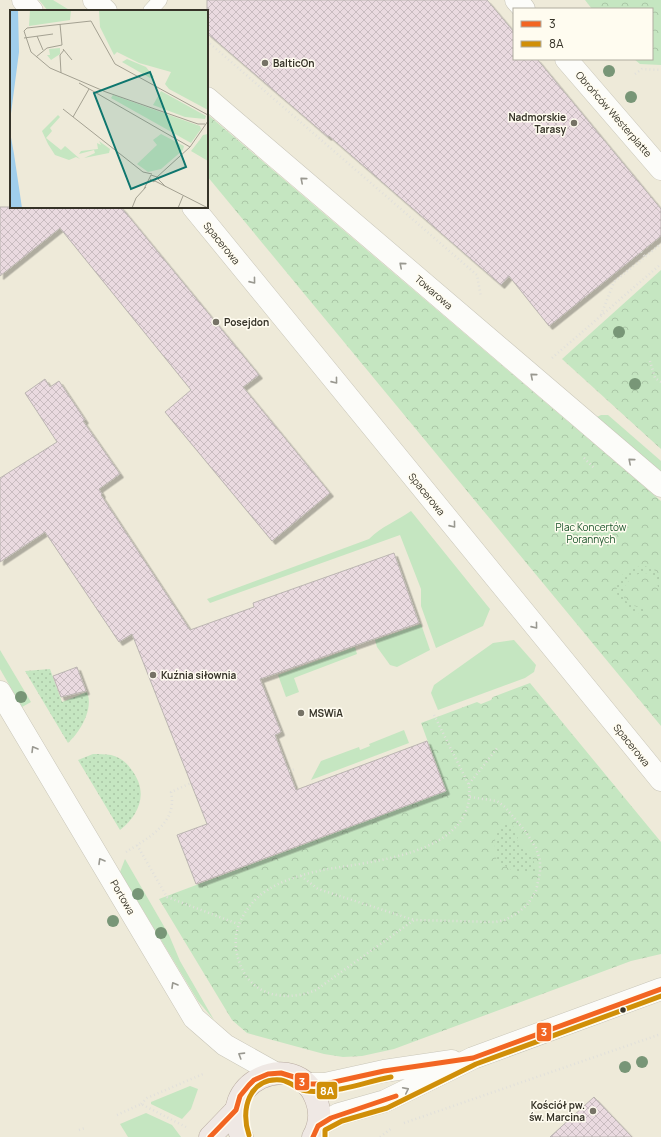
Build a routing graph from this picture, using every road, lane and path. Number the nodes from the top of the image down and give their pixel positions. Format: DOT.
graph roads {
  1 [pos="23,0"];
  2 [pos="94,0"];
  3 [pos="160,0"];
  4 [pos="516,0"];
  5 [pos="523,8"];
  6 [pos="31,10"];
  7 [pos="105,10"];
  8 [pos="151,10"];
  9 [pos="208,42"];
  10 [pos="567,60"];
  11 [pos="661,70"];
  12 [pos="635,74"];
  13 [pos="208,99"];
  14 [pos="661,169"];
  15 [pos="194,208"];
  16 [pos="661,244"];
  17 [pos="641,252"];
  18 [pos="646,257"];
  19 [pos="661,264"];
  20 [pos="481,300"];
  21 [pos="600,316"];
  22 [pos="546,354"];
  23 [pos="552,358"];
  24 [pos="650,361"];
  25 [pos="558,363"];
  26 [pos="661,382"];
  27 [pos="661,486"];
  28 [pos="0,692"];
  29 [pos="434,715"];
  30 [pos="498,747"];
  31 [pos="295,769"];
  32 [pos="289,771"];
  33 [pos="661,780"];
  34 [pos="191,782"];
  35 [pos="469,785"];
  36 [pos="470,797"];
  37 [pos="137,845"];
  38 [pos="125,852"];
  39 [pos="301,876"];
  40 [pos="414,920"];
  41 [pos="238,924"];
  42 [pos="661,989"];
  43 [pos="661,1034"];
  44 [pos="473,1058"];
  45 [pos="275,1073"];
  46 [pos="203,1074"];
  47 [pos="306,1084"];
  48 [pos="141,1104"];
  49 [pos="236,1110"];
  50 [pos="117,1115"];
  51 [pos="402,1124"];
  52 [pos="397,1126"];
  53 [pos="85,1128"];
  54 [pos="79,1130"];
  55 [pos="317,1133"];
  56 [pos="200,1134"];
  57 [pos="242,1137"];
  58 [pos="380,1137"];
  1 -- 6 [label="street"];
  2 -- 7 [label="street"];
  3 -- 8 [label="lane"];
  4 -- 5 [label="street"];
  9 -- 20 [label="path"];
  10 -- 14 [label="street, Obrońców Westerplatte"];
  11 -- 12 [label="path"];
  27 -- 13 [label="street, Towarowa, one-way"];
  15 -- 33 [label="street, Spacerowa, one-way"];
  16 -- 18 [label="path"];
  17 -- 18 [label="path"];
  18 -- 21 [label="path"];
  19 -- 21 [label="path"];
  21 -- 23 [label="path"];
  22 -- 23 [label="path"];
  23 -- 25 [label="path"];
  24 -- 26 [label="path"];
  45 -- 28 [label="street, Portowa, one-way"];
  29 -- 35 [label="path"];
  30 -- 35 [label="path"];
  31 -- 32 [label="path"];
  34 -- 37 [label="path"];
  35 -- 36 [label="path"];
  36 -- 39 [label="path"];
  36 -- 40 [label="path"];
  37 -- 38 [label="path"];
  37 -- 41 [label="path"];
  39 -- 40 [label="path"];
  39 -- 41 [label="path"];
  40 -- 41 [label="path"];
  42 -- 44 [label="street"];
  43 -- 51 [label="path"];
  44 -- 47 [label="street"];
  55 -- 44 [label="street, one-way"];
  45 -- 47 [label="main road"];
  45 -- 49 [label="main road"];
  46 -- 48 [label="path"];
  47 -- 55 [label="main road"];
  48 -- 50 [label="path"];
  48 -- 56 [label="path"];
  49 -- 56 [label="main road"];
  49 -- 57 [label="main road"];
  52 -- 58 [label="path"];
  53 -- 54 [label="path"];
}
